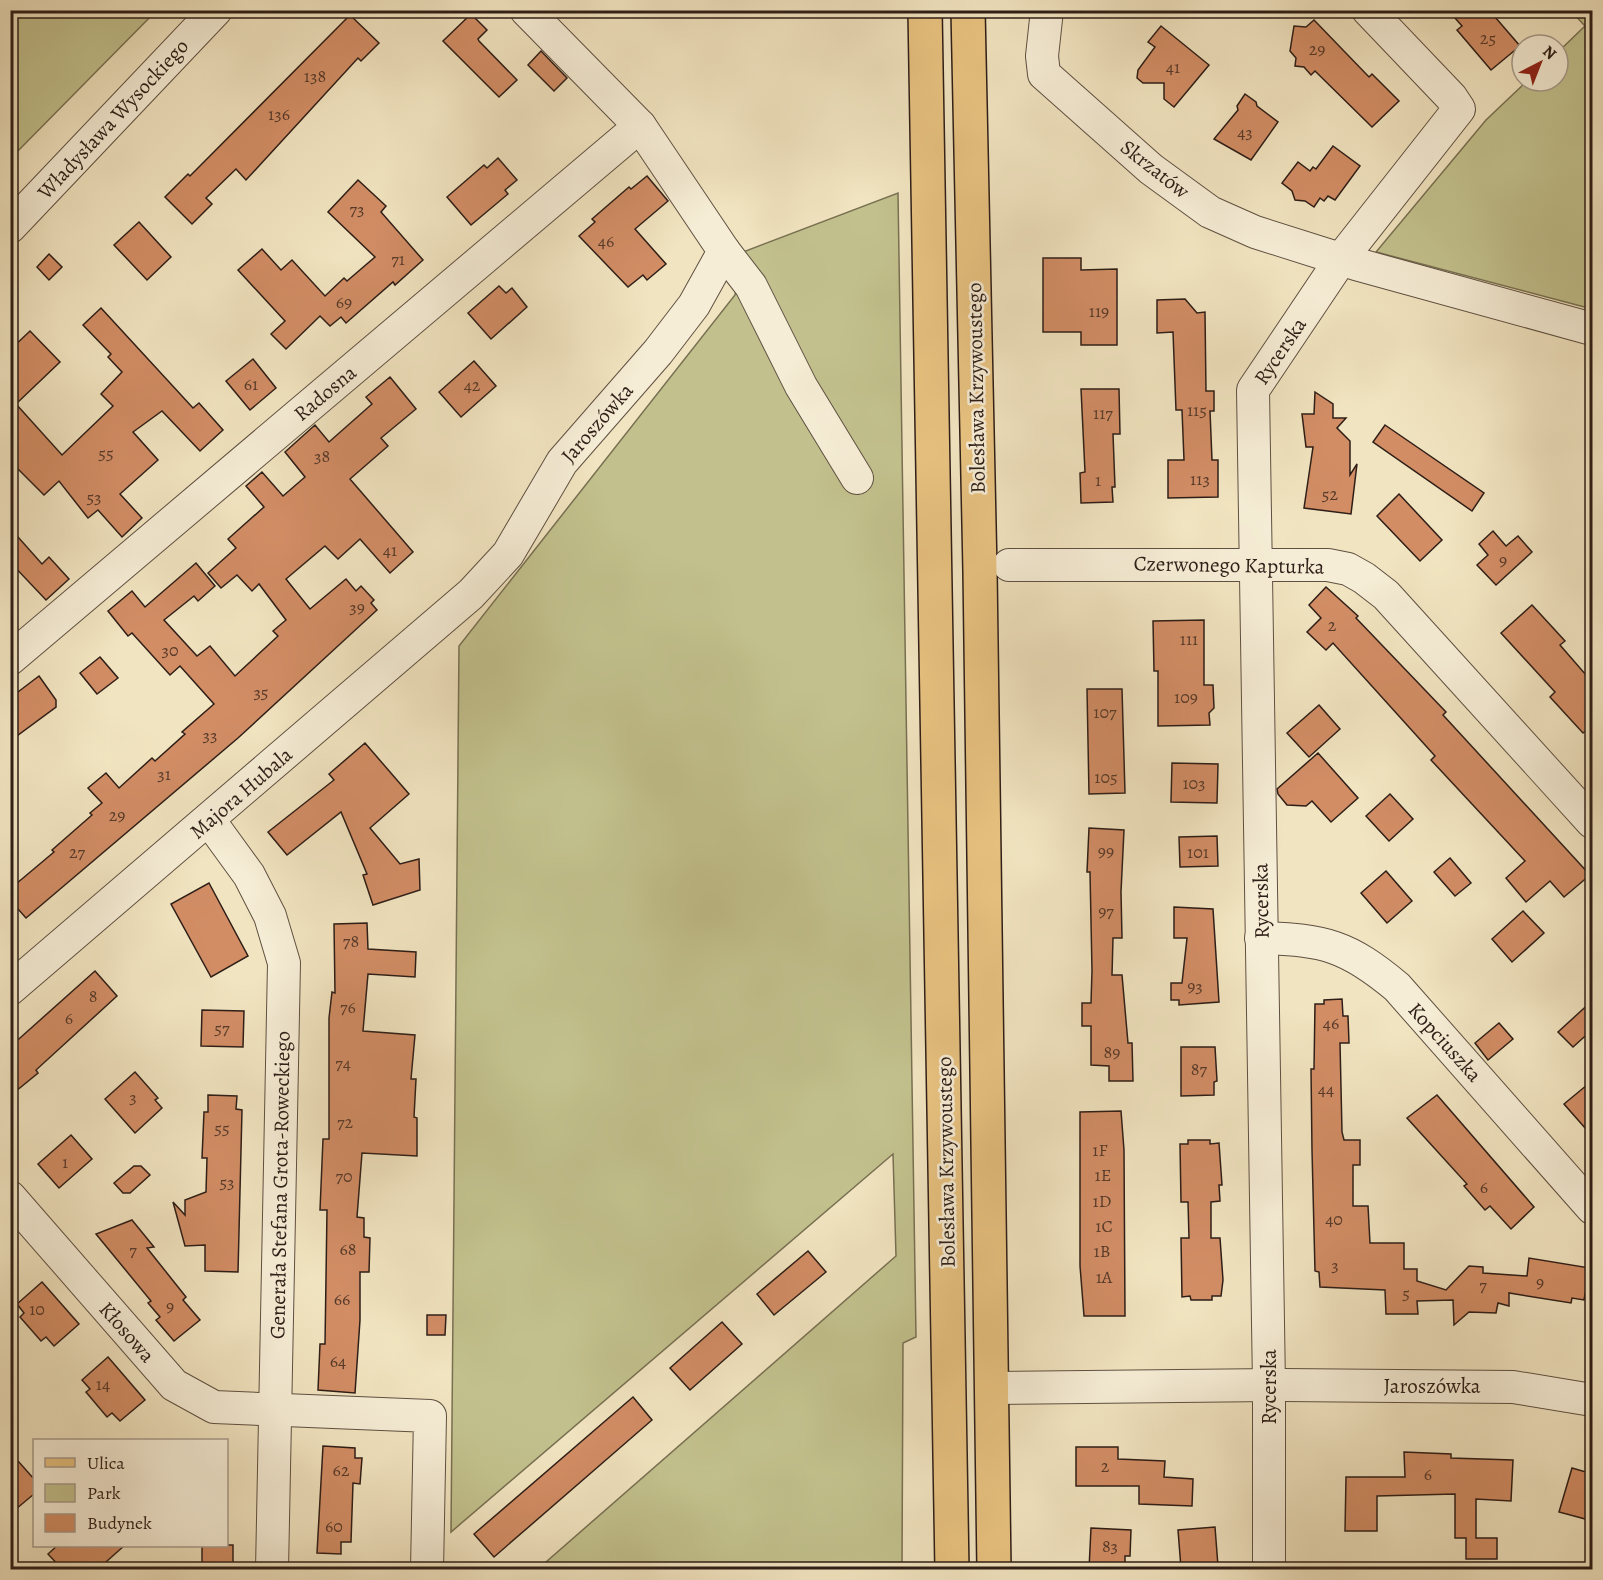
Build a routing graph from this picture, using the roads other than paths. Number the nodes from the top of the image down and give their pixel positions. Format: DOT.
graph roads {
  1 [pos="216,10"];
  2 [pos="526,10"];
  3 [pos="925,10"];
  4 [pos="968,10"];
  5 [pos="1047,10"];
  6 [pos="1368,10"];
  7 [pos="639,126"];
  8 [pos="10,227"];
  9 [pos="724,251"];
  10 [pos="1341,259"];
  11 [pos="1593,328"];
  12 [pos="857,478"];
  13 [pos="1257,563"];
  14 [pos="1009,565"];
  15 [pos="471,594"];
  16 [pos="10,659"];
  17 [pos="939,754"];
  18 [pos="982,765"];
  19 [pos="209,820"];
  20 [pos="1593,822"];
  21 [pos="1261,938"];
  22 [pos="10,989"];
  23 [pos="10,1197"];
  24 [pos="1593,1208"];
  25 [pos="1269,1385"];
  26 [pos="991,1388"];
  27 [pos="1593,1400"];
  28 [pos="276,1410"];
  29 [pos="272,1569"];
  30 [pos="427,1569"];
  31 [pos="952,1569"];
  32 [pos="994,1569"];
  33 [pos="1269,1569"];
  1 -- 8 [label="street, Władysława Wysockiego"];
  2 -- 7 [label="street"];
  3 -- 17 [label="main road, Bolesława Krzywoustego"];
  4 -- 18 [label="main road, Bolesława Krzywoustego"];
  5 -- 10 [label="street, Skrzatów"];
  6 -- 10 [label="street"];
  7 -- 9 [label="street"];
  7 -- 16 [label="street, Radosna"];
  9 -- 12 [label="street"];
  9 -- 15 [label="street, Jaroszówka"];
  10 -- 11 [label="street, Skrzatów"];
  10 -- 13 [label="street, Rycerska"];
  13 -- 14 [label="street, Czerwonego Kapturka"];
  13 -- 20 [label="street, Czerwonego Kapturka"];
  13 -- 21 [label="street, Rycerska"];
  15 -- 19 [label="street, Majora Hubala"];
  17 -- 18 [label="main road"];
  17 -- 31 [label="main road, Bolesława Krzywoustego"];
  18 -- 26 [label="main road, Bolesława Krzywoustego"];
  19 -- 22 [label="street, Majora Hubala"];
  19 -- 28 [label="street, Generała Stefana Grota-Roweckiego"];
  21 -- 24 [label="street, Kopciuszka"];
  21 -- 25 [label="street, Rycerska"];
  23 -- 28 [label="street, Kłosowa"];
  25 -- 26 [label="street, Jaroszówka"];
  25 -- 27 [label="street, Jaroszówka"];
  25 -- 33 [label="street, Rycerska"];
  26 -- 32 [label="main road, Bolesława Krzywoustego"];
  28 -- 29 [label="street, Generała Stefana Grota-Roweckiego"];
  28 -- 30 [label="street, Kłosowa"];
}
